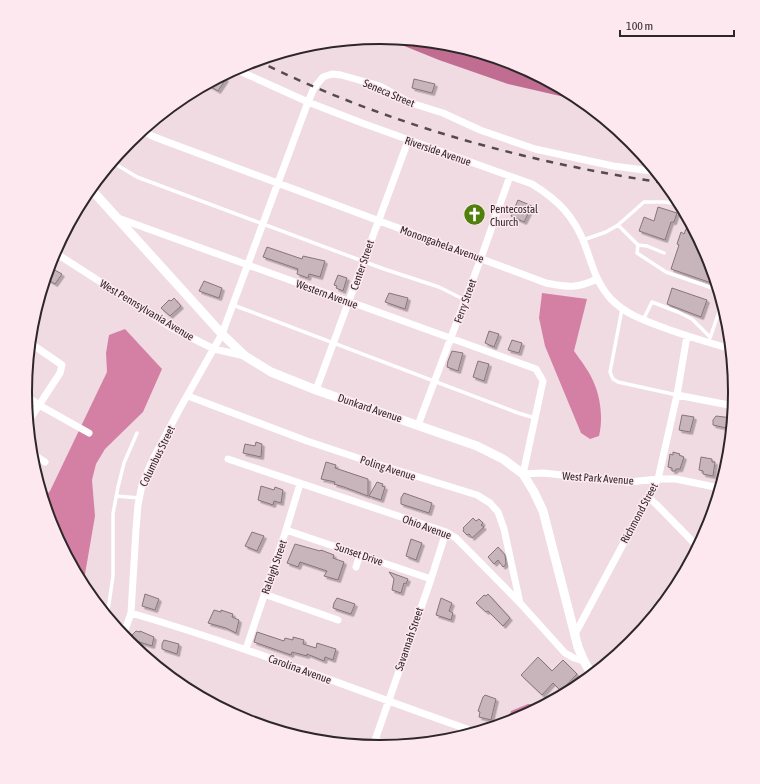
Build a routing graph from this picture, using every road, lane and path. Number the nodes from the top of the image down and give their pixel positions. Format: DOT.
graph roads {
  1 [pos="242,72"];
  2 [pos="308,102"];
  3 [pos="147,133"];
  4 [pos="408,140"];
  5 [pos="117,165"];
  6 [pos="648,170"];
  7 [pos="510,176"];
  8 [pos="278,183"];
  9 [pos="95,193"];
  10 [pos="671,203"];
  11 [pos="118,218"];
  12 [pos="378,220"];
  13 [pos="262,224"];
  14 [pos="618,225"];
  15 [pos="583,240"];
  16 [pos="638,244"];
  17 [pos="664,254"];
  18 [pos="60,256"];
  19 [pos="481,258"];
  20 [pos="364,261"];
  21 [pos="248,264"];
  22 [pos="597,279"];
  23 [pos="712,288"];
  24 [pos="465,300"];
  25 [pos="350,302"];
  26 [pos="233,305"];
  27 [pos="622,309"];
  28 [pos="718,313"];
  29 [pos="643,321"];
  30 [pos="222,334"];
  31 [pos="687,336"];
  32 [pos="451,339"];
  33 [pos="709,340"];
  34 [pos="334,342"];
  35 [pos="35,347"];
  36 [pos="725,347"];
  37 [pos="214,349"];
  38 [pos="245,356"];
  39 [pos="435,380"];
  40 [pos="316,390"];
  41 [pos="677,395"];
  42 [pos="188,396"];
  43 [pos="32,401"];
  44 [pos="39,405"];
  45 [pos="727,405"];
  46 [pos="33,414"];
  47 [pos="535,418"];
  48 [pos="418,425"];
  49 [pos="89,432"];
  50 [pos="137,433"];
  51 [pos="39,458"];
  52 [pos="228,459"];
  53 [pos="45,462"];
  54 [pos="523,474"];
  55 [pos="658,479"];
  56 [pos="300,484"];
  57 [pos="715,487"];
  58 [pos="116,496"];
  59 [pos="648,497"];
  60 [pos="139,498"];
  61 [pos="286,530"];
  62 [pos="446,532"];
  63 [pos="694,543"];
  64 [pos="360,554"];
  65 [pos="356,567"];
  66 [pos="431,579"];
  67 [pos="264,594"];
  68 [pos="520,603"];
  69 [pos="108,609"];
  70 [pos="131,613"];
  71 [pos="338,620"];
  72 [pos="125,629"];
  73 [pos="575,634"];
  74 [pos="246,649"];
  75 [pos="584,662"];
  76 [pos="589,670"];
  77 [pos="387,702"];
  78 [pos="461,730"];
  79 [pos="375,740"];
  1 -- 2 [label="street, Riverside Avenue"];
  2 -- 4 [label="street, Riverside Avenue"];
  2 -- 6 [label="street, Seneca Street"];
  2 -- 8 [label="street, Seneca Street"];
  3 -- 8 [label="street, Monongahela Avenue"];
  4 -- 7 [label="street, Riverside Avenue"];
  4 -- 12 [label="street, Center Street"];
  5 -- 13 [label="lane"];
  7 -- 15 [label="street, Riverside Avenue"];
  7 -- 19 [label="street, Ferry Street"];
  8 -- 12 [label="street, Monongahela Avenue"];
  8 -- 13 [label="street, Seneca Street"];
  9 -- 11 [label="main road, Dunkard Avenue"];
  10 -- 14 [label="lane"];
  11 -- 21 [label="street, Western Avenue"];
  11 -- 30 [label="main road, Dunkard Avenue"];
  12 -- 19 [label="street, Monongahela Avenue"];
  12 -- 20 [label="street, Center Street"];
  13 -- 20 [label="lane"];
  13 -- 21 [label="street, Seneca Street"];
  14 -- 15 [label="lane"];
  14 -- 16 [label="lane"];
  15 -- 22 [label="street, Riverside Avenue"];
  16 -- 17 [label="lane"];
  16 -- 23 [label="lane"];
  18 -- 37 [label="street, West Pennsylvania Avenue"];
  19 -- 22 [label="street, Monongahela Avenue"];
  19 -- 24 [label="street, Ferry Street"];
  20 -- 24 [label="lane"];
  20 -- 25 [label="street, Center Street"];
  21 -- 25 [label="street, Western Avenue"];
  21 -- 26 [label="street, Seneca Street"];
  22 -- 27 [label="street"];
  24 -- 32 [label="street, Ferry Street"];
  25 -- 32 [label="street, Western Avenue"];
  25 -- 34 [label="street, Center Street"];
  26 -- 30 [label="street, Seneca Street"];
  26 -- 34 [label="lane"];
  27 -- 29 [label="street"];
  27 -- 41 [label="lane"];
  28 -- 33 [label="lane"];
  29 -- 31 [label="street"];
  29 -- 33 [label="lane"];
  30 -- 37 [label="street, Columbus Street"];
  30 -- 38 [label="main road, Dunkard Avenue"];
  31 -- 33 [label="street"];
  31 -- 41 [label="street, Richmond Street"];
  32 -- 39 [label="street, Ferry Street"];
  32 -- 47 [label="street, Western Avenue"];
  33 -- 36 [label="street"];
  34 -- 39 [label="lane"];
  34 -- 40 [label="street, Center Street"];
  35 -- 44 [label="street"];
  37 -- 38 [label="street, West Pennsylvania Avenue"];
  37 -- 42 [label="street, Columbus Street"];
  38 -- 40 [label="main road, Dunkard Avenue"];
  39 -- 47 [label="lane"];
  39 -- 48 [label="street, Ferry Street"];
  40 -- 48 [label="main road, Dunkard Avenue"];
  41 -- 45 [label="street"];
  41 -- 55 [label="street, Richmond Street"];
  42 -- 60 [label="street, Columbus Street"];
  42 -- 68 [label="street, Poling Avenue"];
  43 -- 44 [label="street"];
  44 -- 46 [label="street"];
  44 -- 49 [label="street"];
  47 -- 54 [label="street"];
  48 -- 54 [label="main road, Dunkard Avenue"];
  50 -- 58 [label="lane"];
  51 -- 53 [label="street"];
  52 -- 56 [label="street, Ohio Avenue"];
  54 -- 55 [label="street, West Park Avenue"];
  54 -- 73 [label="main road, Dunkard Avenue"];
  55 -- 57 [label="street, West Park Avenue"];
  55 -- 59 [label="street, Richmond Street"];
  56 -- 61 [label="street, Raleigh Street"];
  56 -- 62 [label="street, Ohio Avenue"];
  58 -- 60 [label="lane"];
  58 -- 69 [label="lane"];
  59 -- 63 [label="street"];
  59 -- 73 [label="street, Richmond Street"];
  60 -- 70 [label="street, Columbus Street"];
  61 -- 64 [label="street, Sunset Drive"];
  61 -- 67 [label="street, Raleigh Street"];
  62 -- 66 [label="street, Savannah Street"];
  62 -- 68 [label="street, Ohio Avenue"];
  64 -- 65 [label="street"];
  64 -- 66 [label="street, Sunset Drive"];
  66 -- 77 [label="street, Savannah Street"];
  67 -- 71 [label="street"];
  67 -- 74 [label="street, Raleigh Street"];
  68 -- 75 [label="street, Ohio Avenue"];
  70 -- 72 [label="street, Columbus Street"];
  70 -- 74 [label="street, Carolina Avenue"];
  73 -- 75 [label="main road, Dunkard Avenue"];
  74 -- 77 [label="street, Carolina Avenue"];
  75 -- 76 [label="main road, Dunkard Avenue"];
  77 -- 78 [label="street, Carolina Avenue"];
  77 -- 79 [label="street, Savannah Street"];
}
